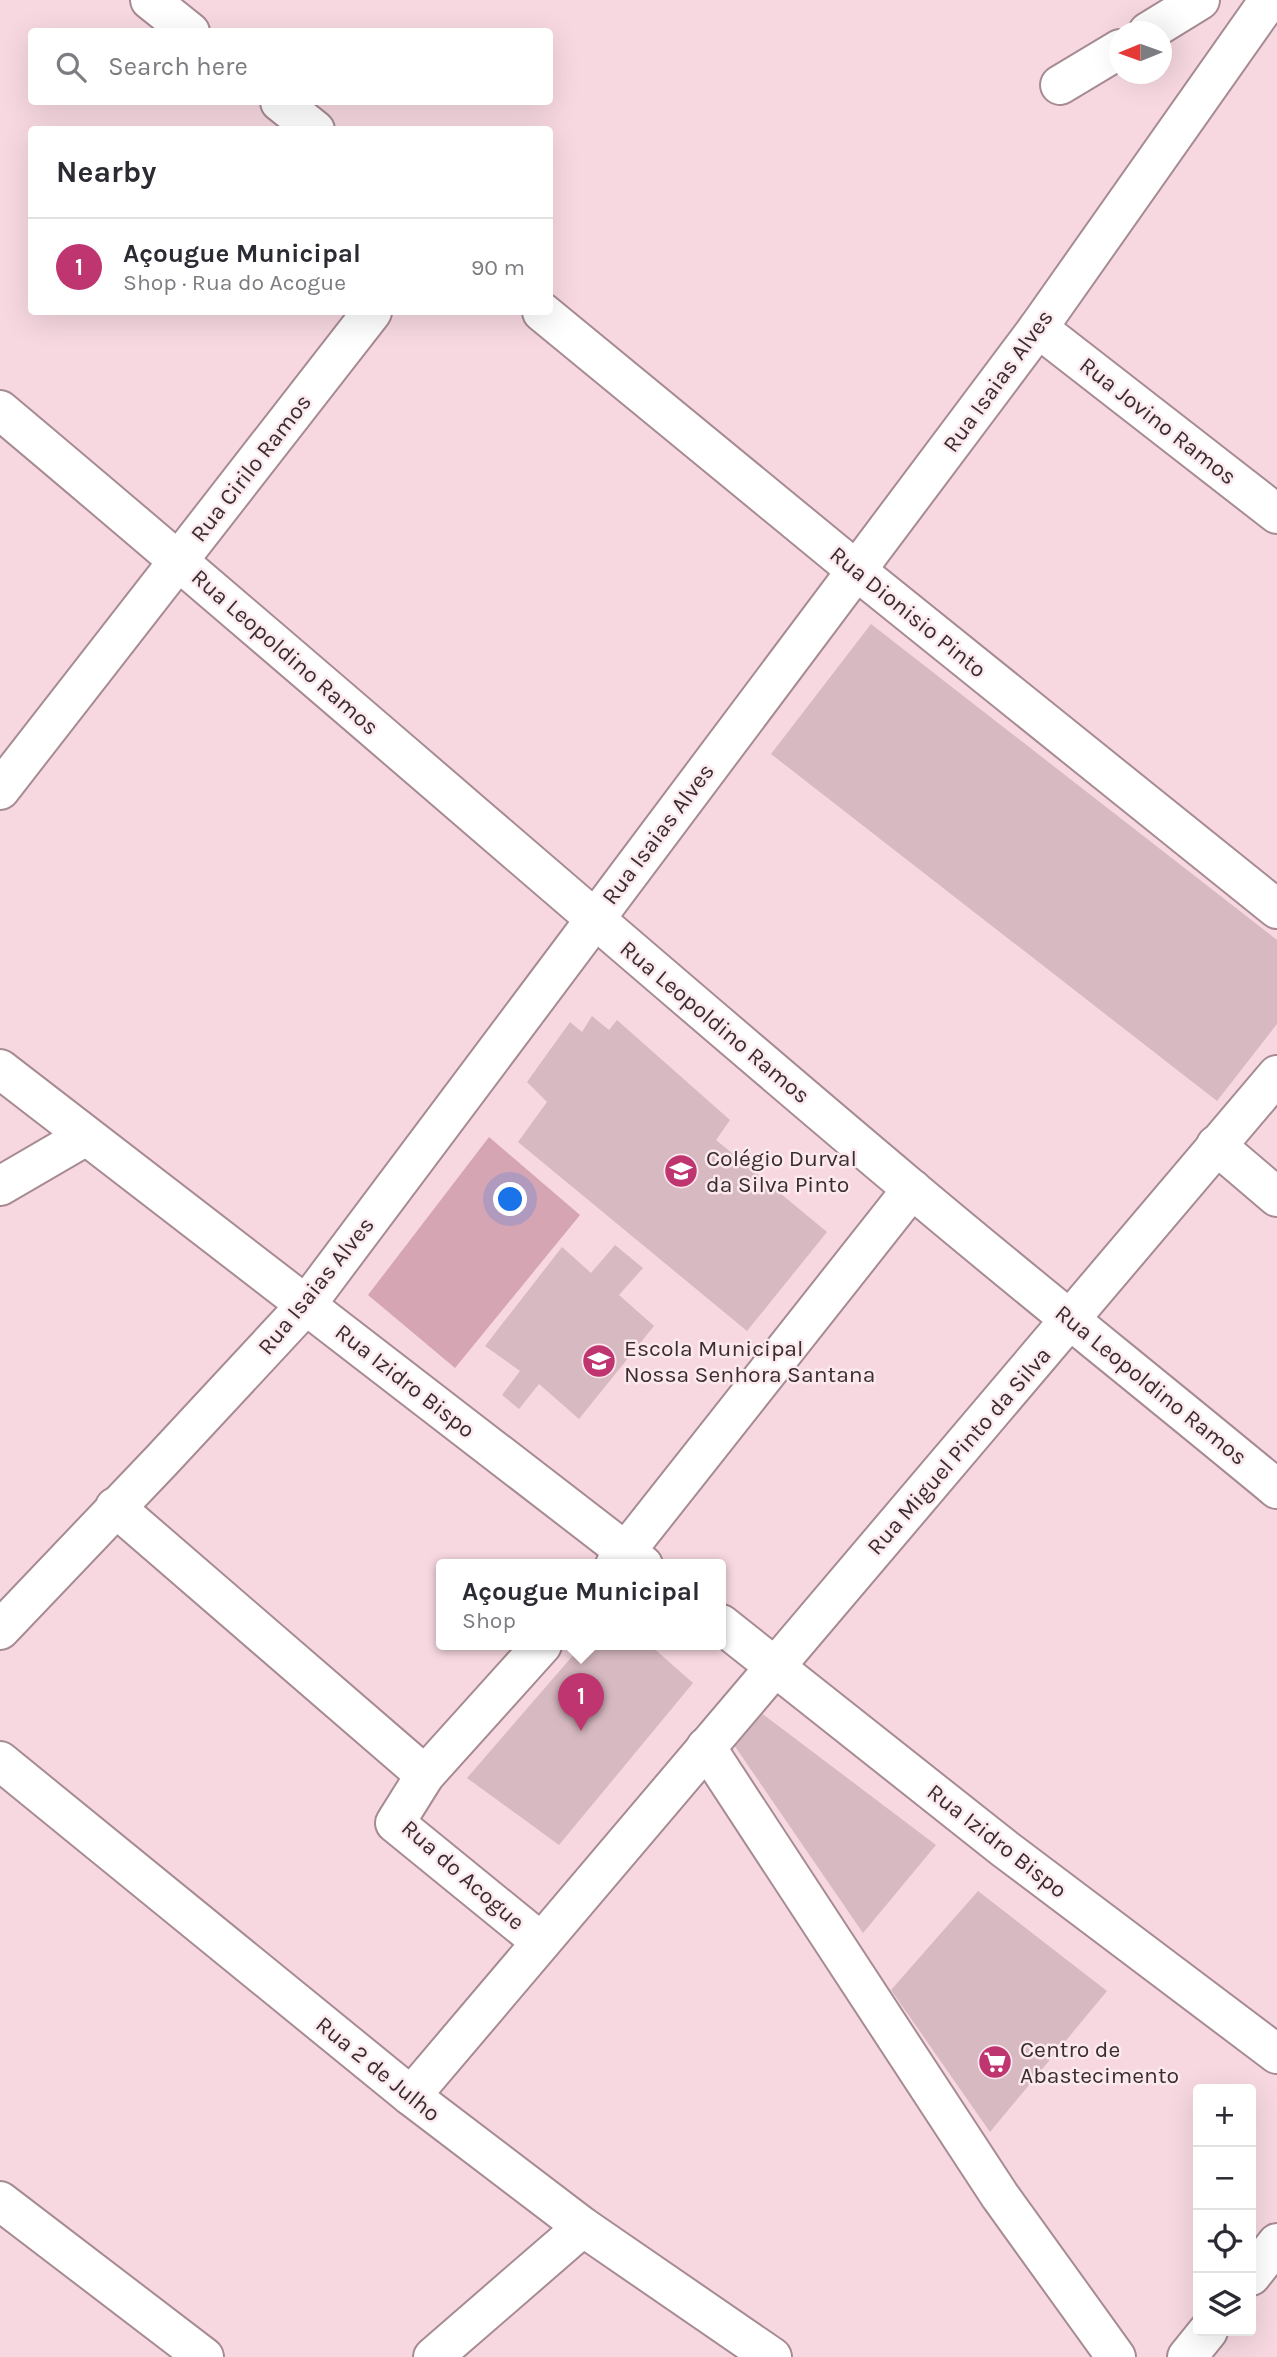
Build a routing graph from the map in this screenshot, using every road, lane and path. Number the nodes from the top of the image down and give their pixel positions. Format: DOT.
graph roads {
  1 [pos="150,0"];
  2 [pos="1200,0"];
  3 [pos="1269,0"];
  4 [pos="1166,21"];
  5 [pos="185,28"];
  6 [pos="1109,55"];
  7 [pos="1060,85"];
  8 [pos="284,105"];
  9 [pos="310,126"];
  10 [pos="370,315"];
  11 [pos="546,315"];
  12 [pos="1038,328"];
  13 [pos="0,410"];
  14 [pos="1277,514"];
  15 [pos="179,561"];
  16 [pos="857,572"];
  17 [pos="0,790"];
  18 [pos="1277,909"];
  19 [pos="594,920"];
  20 [pos="0,1069"];
  21 [pos="1277,1075"];
  22 [pos="86,1136"];
  23 [pos="1216,1145"];
  24 [pos="0,1186"];
  25 [pos="912,1189"];
  26 [pos="1277,1197"];
  27 [pos="306,1305"];
  28 [pos="1071,1319"];
  29 [pos="1277,1489"];
  30 [pos="116,1507"];
  31 [pos="627,1559"];
  32 [pos="629,1559"];
  33 [pos="726,1628"];
  34 [pos="0,1630"];
  35 [pos="538,1650"];
  36 [pos="775,1666"];
  37 [pos="706,1747"];
  38 [pos="0,1761"];
  39 [pos="425,1775"];
  40 [pos="541,1942"];
  41 [pos="1277,2054"];
  42 [pos="411,2096"];
  43 [pos="0,2201"];
  44 [pos="583,2227"];
  45 [pos="1277,2243"];
  46 [pos="1253,2273"];
  47 [pos="1204,2336"];
  48 [pos="204,2357"];
  49 [pos="433,2357"];
  50 [pos="772,2357"];
  51 [pos="1116,2357"];
  52 [pos="1187,2357"];
  1 -- 5 [label="street"];
  2 -- 4 [label="street"];
  3 -- 12 [label="street, Rua Isaias Alves"];
  6 -- 7 [label="street"];
  8 -- 9 [label="street"];
  10 -- 15 [label="street, Rua Cirilo Ramos"];
  11 -- 16 [label="street, Rua Dionisio Pinto"];
  12 -- 14 [label="street, Rua Jovino Ramos"];
  12 -- 16 [label="street, Rua Isaias Alves"];
  13 -- 15 [label="street, Rua Leopoldino Ramos"];
  15 -- 17 [label="street, Rua Cirilo Ramos"];
  15 -- 19 [label="street, Rua Leopoldino Ramos"];
  16 -- 18 [label="street, Rua Dionisio Pinto"];
  16 -- 19 [label="street, Rua Isaias Alves"];
  19 -- 25 [label="street, Rua Leopoldino Ramos"];
  19 -- 27 [label="street, Rua Isaias Alves"];
  20 -- 22 [label="street, Rua Izidro Bispo"];
  21 -- 23 [label="street, Rua Miguel Pinto da Silva"];
  22 -- 24 [label="street"];
  22 -- 27 [label="street, Rua Izidro Bispo"];
  23 -- 26 [label="street"];
  23 -- 28 [label="street, Rua Miguel Pinto da Silva"];
  25 -- 28 [label="street, Rua Leopoldino Ramos"];
  25 -- 32 [label="street"];
  27 -- 30 [label="street, Rua Isaias Alves"];
  27 -- 31 [label="street, Rua Izidro Bispo"];
  28 -- 29 [label="street, Rua Leopoldino Ramos"];
  28 -- 36 [label="street, Rua Miguel Pinto da Silva"];
  30 -- 34 [label="street, Rua Isaias Alves"];
  30 -- 39 [label="street"];
  33 -- 36 [label="street, Rua Izidro Bispo"];
  35 -- 39 [label="street, Rua do Acogue"];
  36 -- 37 [label="street, Rua do Acogue"];
  36 -- 41 [label="street, Rua Izidro Bispo"];
  37 -- 40 [label="street, Rua do Acogue"];
  37 -- 51 [label="street"];
  38 -- 42 [label="street, Rua 2 de Julho"];
  39 -- 40 [label="street, Rua do Acogue"];
  40 -- 42 [label="street, Rua do Acogue"];
  42 -- 44 [label="street, Rua 2 de Julho"];
  43 -- 48 [label="street"];
  44 -- 49 [label="street"];
  44 -- 50 [label="street, Rua 2 de Julho"];
  45 -- 46 [label="street"];
  47 -- 52 [label="street"];
}
